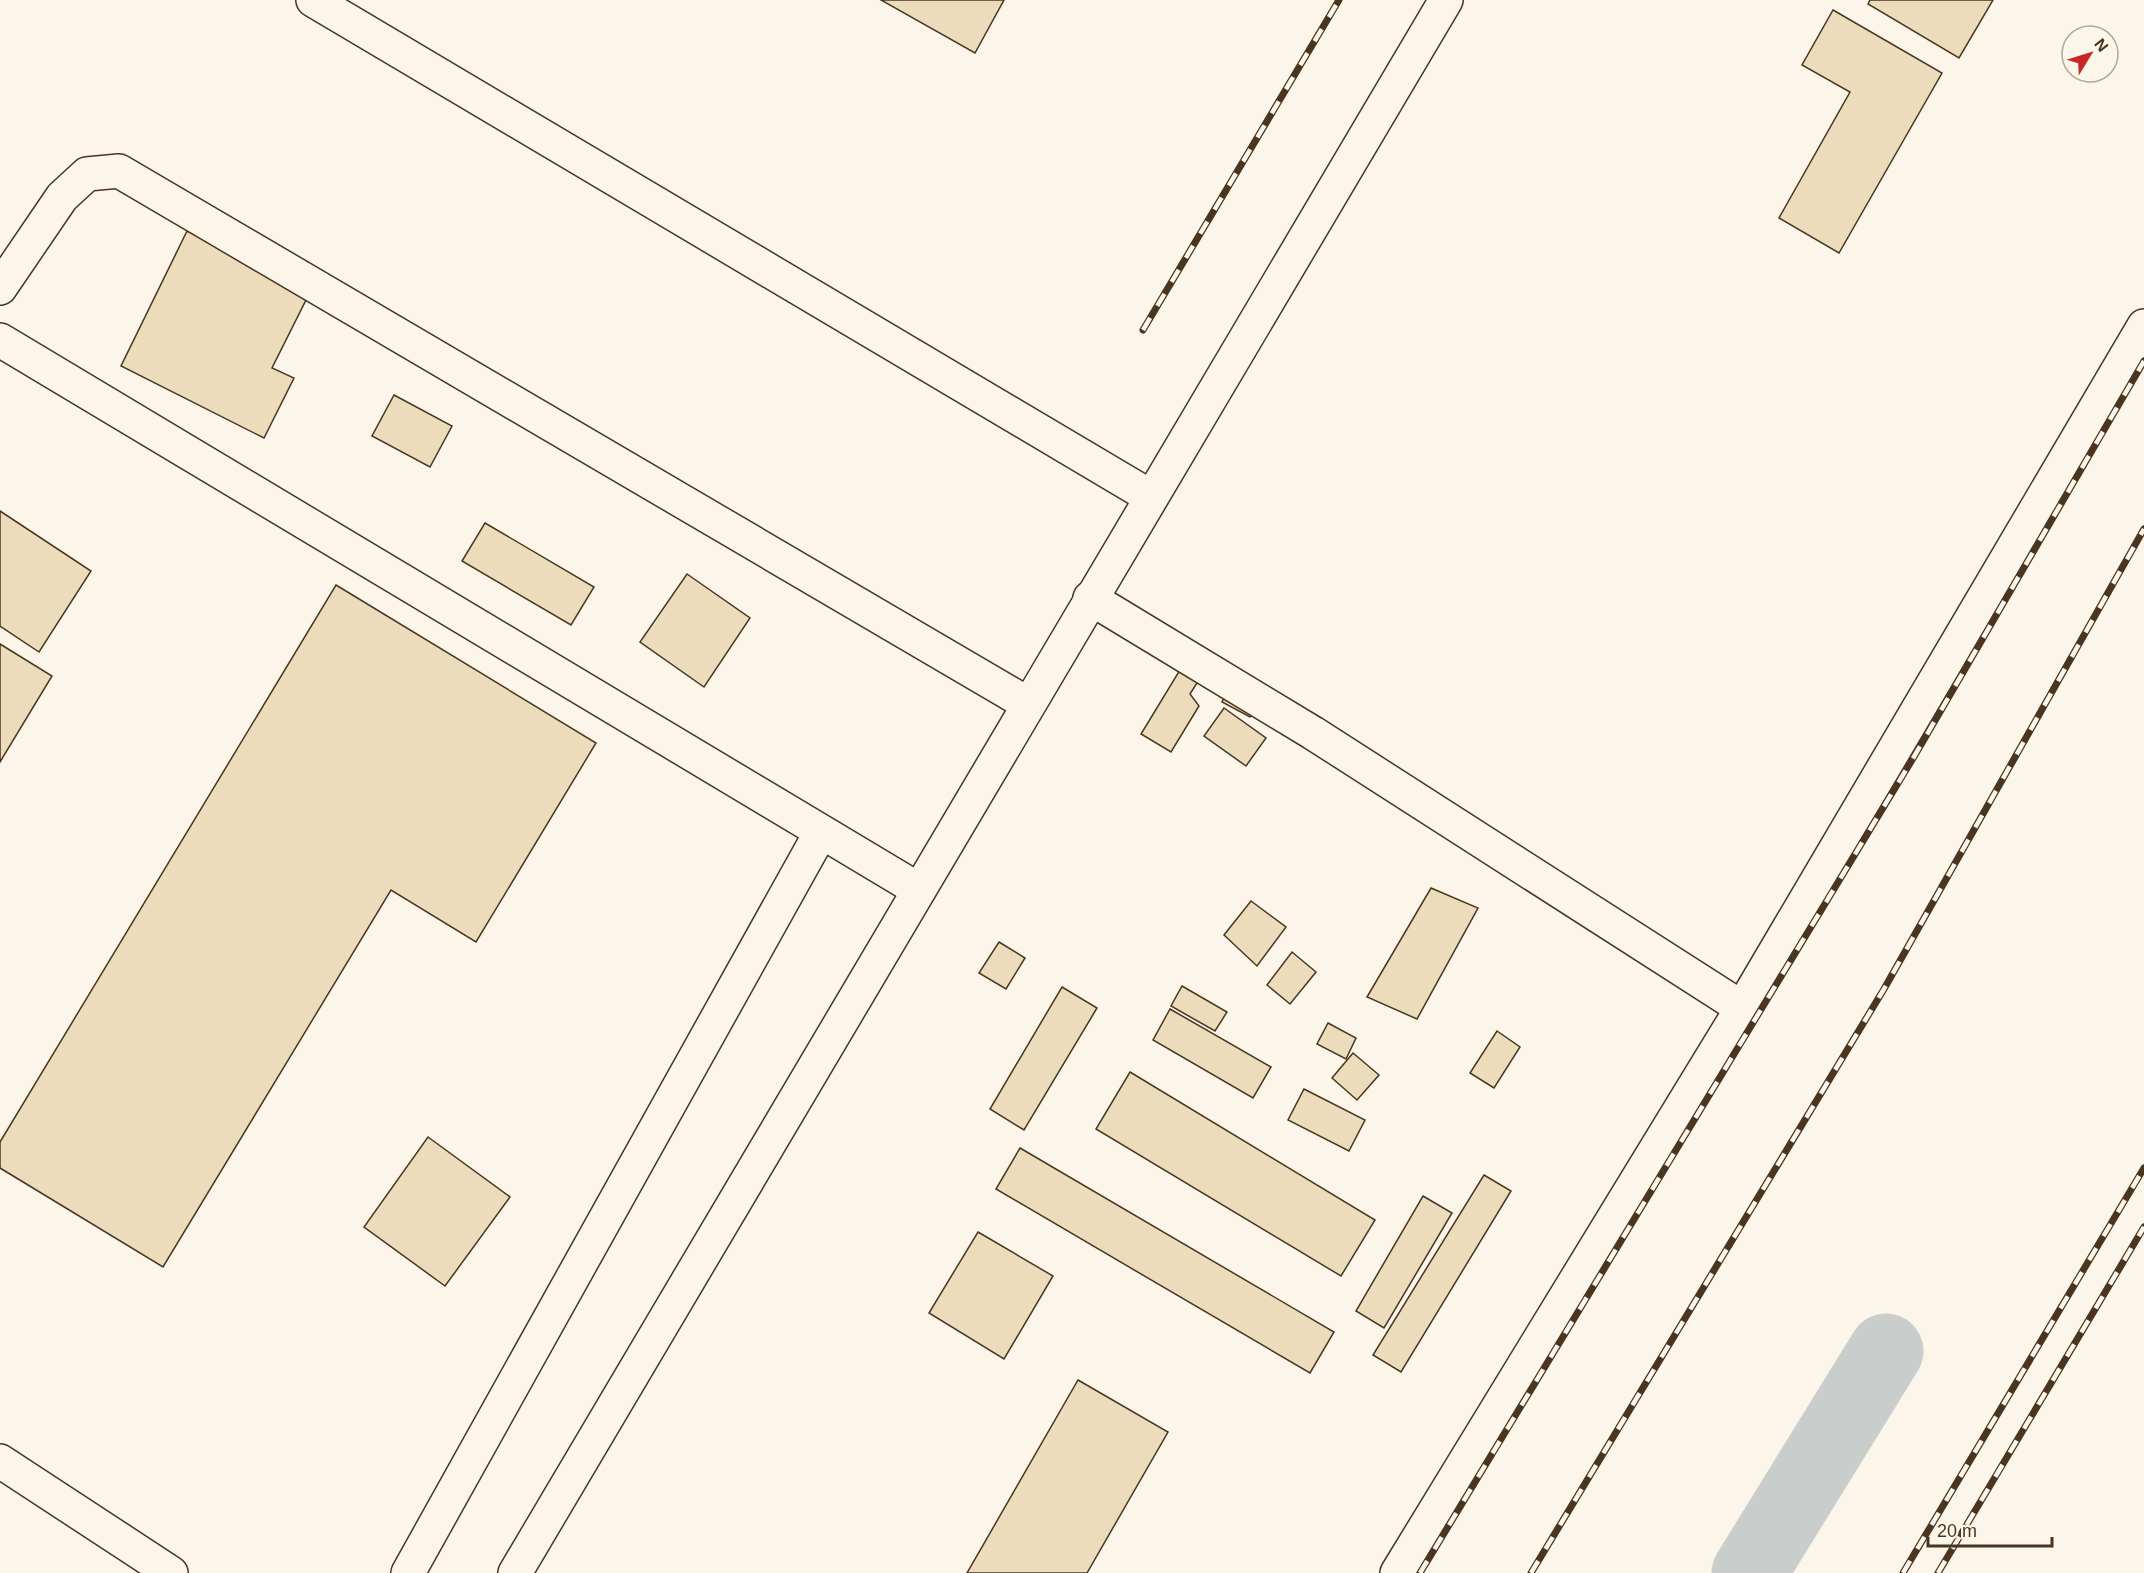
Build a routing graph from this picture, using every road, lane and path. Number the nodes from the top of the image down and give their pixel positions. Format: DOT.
graph roads {
  1 [pos="313,0"];
  2 [pos="1446,0"];
  3 [pos="0,288"];
  4 [pos="2144,326"];
  5 [pos="0,340"];
  6 [pos="1151,496"];
  7 [pos="1090,598"];
  8 [pos="1028,704"];
  9 [pos="821,832"];
  10 [pos="919,890"];
  11 [pos="1742,1008"];
  12 [pos="0,1461"];
  13 [pos="171,1573"];
  14 [pos="408,1573"];
  15 [pos="515,1573"];
  16 [pos="1397,1573"];
  1 -- 6 [label="lane"];
  2 -- 6 [label="lane"];
  3 -- 8 [label="lane"];
  4 -- 11 [label="lane"];
  5 -- 9 [label="lane"];
  6 -- 7 [label="lane"];
  7 -- 8 [label="lane"];
  7 -- 11 [label="lane"];
  8 -- 10 [label="lane"];
  9 -- 10 [label="lane"];
  9 -- 14 [label="lane"];
  10 -- 15 [label="lane"];
  11 -- 16 [label="lane"];
  12 -- 13 [label="lane"];
}
